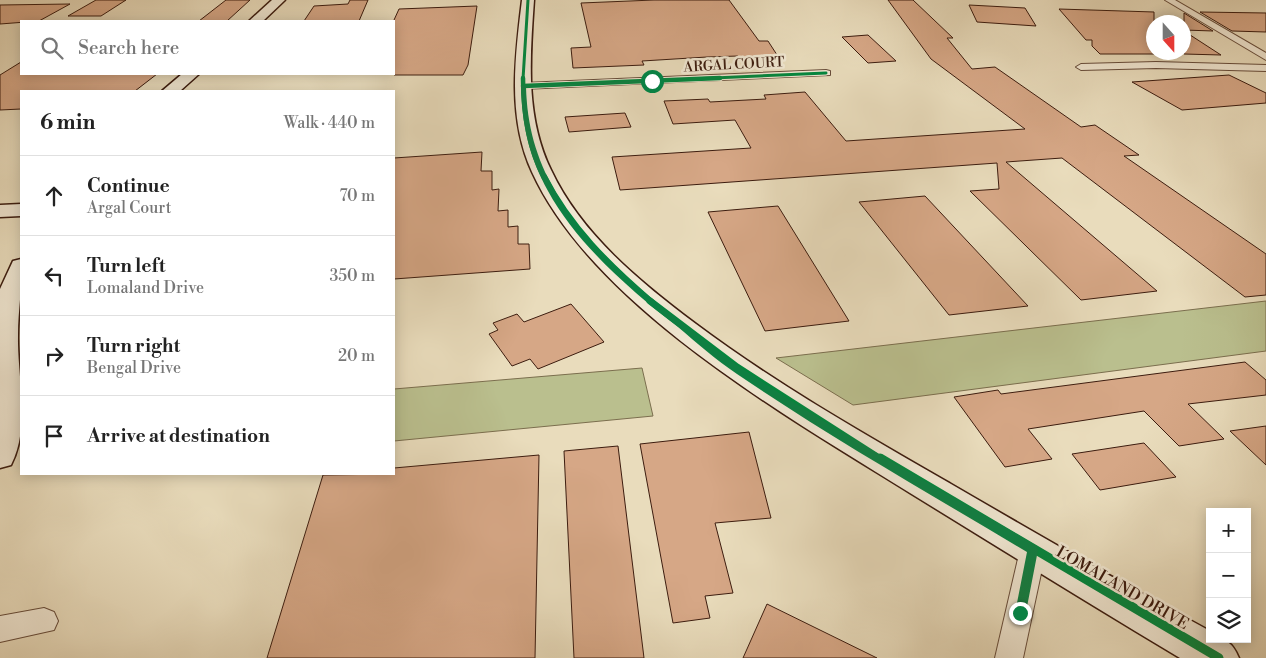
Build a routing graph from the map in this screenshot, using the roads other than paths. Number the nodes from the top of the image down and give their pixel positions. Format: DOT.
graph roads {
  1 [pos="279,0"];
  2 [pos="528,0"];
  3 [pos="1170,0"];
  4 [pos="256,20"];
  5 [pos="1266,57"];
  6 [pos="1081,67"];
  7 [pos="1266,68"];
  8 [pos="826,73"];
  9 [pos="190,75"];
  10 [pos="523,86"];
  11 [pos="171,90"];
  12 [pos="20,210"];
  13 [pos="0,211"];
  14 [pos="20,268"];
  15 [pos="0,456"];
  16 [pos="1033,550"];
  17 [pos="44,621"];
  18 [pos="0,629"];
  19 [pos="1008,658"];
  20 [pos="1219,658"];
  1 -- 4 [label="street"];
  2 -- 10 [label="street, LOMALAND DRIVE"];
  3 -- 5 [label="street"];
  6 -- 7 [label="street"];
  8 -- 10 [label="street, ARGAL COURT"];
  9 -- 11 [label="street"];
  10 -- 16 [label="street, LOMALAND DRIVE"];
  12 -- 13 [label="street"];
  14 -- 15 [label="street"];
  16 -- 19 [label="street"];
  16 -- 20 [label="street, LOMALAND DRIVE"];
  17 -- 18 [label="street"];
}
